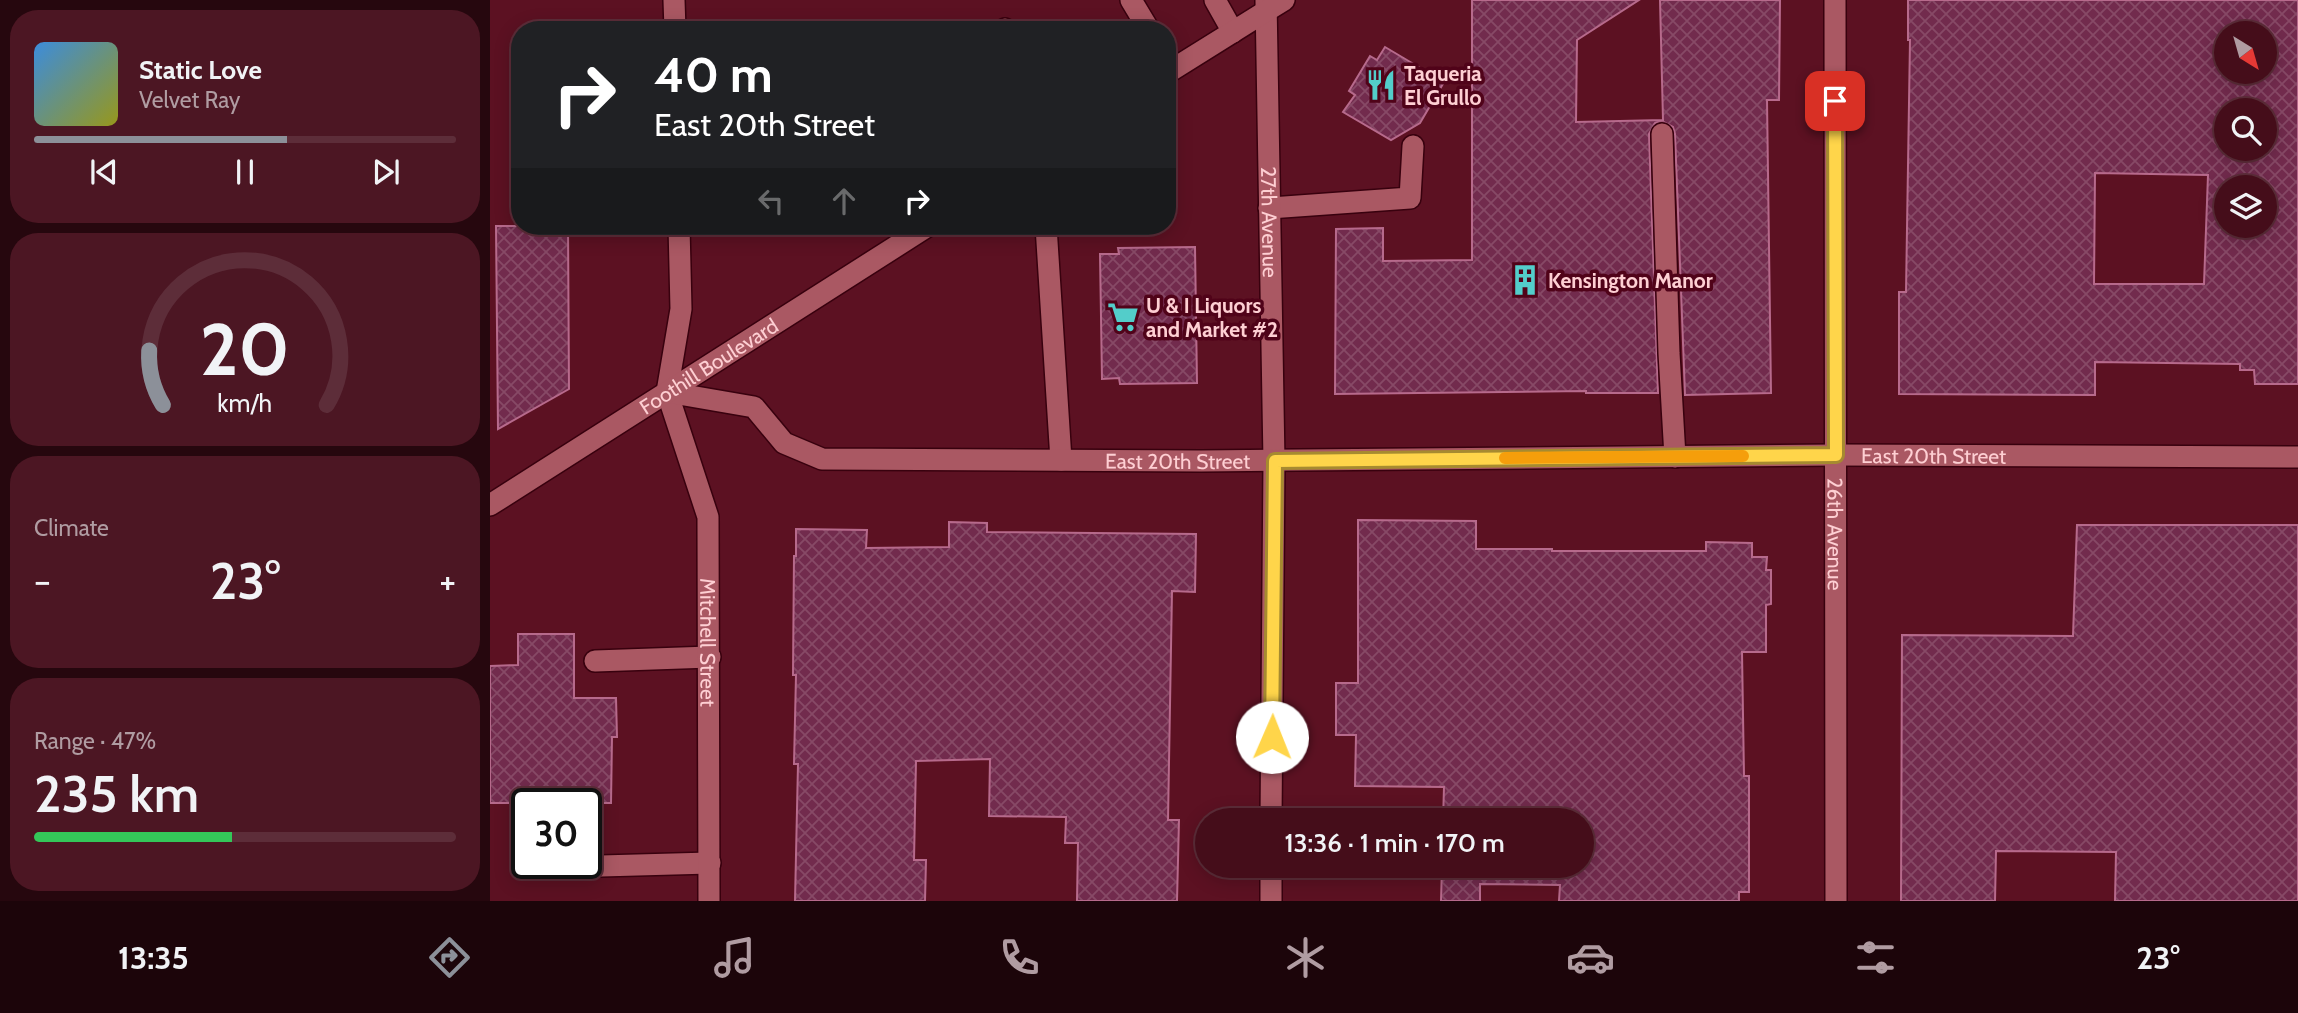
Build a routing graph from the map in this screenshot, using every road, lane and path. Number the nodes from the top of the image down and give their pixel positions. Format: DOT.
graph roads {
  1 [pos="674,0"];
  2 [pos="1131,0"];
  3 [pos="1215,0"];
  4 [pos="1284,0"];
  5 [pos="1835,0"];
  6 [pos="1266,6"];
  7 [pos="675,21"];
  8 [pos="1144,21"];
  9 [pos="1233,32"];
  10 [pos="1176,65"];
  11 [pos="1662,134"];
  12 [pos="1413,146"];
  13 [pos="1269,208"];
  14 [pos="680,235"];
  15 [pos="914,235"];
  16 [pos="1047,235"];
  17 [pos="667,392"];
  18 [pos="1836,455"];
  19 [pos="1675,457"];
  20 [pos="2298,457"];
  21 [pos="1061,460"];
  22 [pos="1275,461"];
  23 [pos="490,505"];
  24 [pos="710,657"];
  25 [pos="595,662"];
  26 [pos="1271,808"];
  27 [pos="710,863"];
  28 [pos="602,867"];
  29 [pos="1271,878"];
  30 [pos="709,901"];
  31 [pos="1270,901"];
  32 [pos="1836,901"];
  1 -- 7 [label="street"];
  2 -- 8 [label="street"];
  3 -- 9 [label="street"];
  4 -- 6 [label="street"];
  5 -- 18 [label="street, 26th Avenue"];
  6 -- 9 [label="street"];
  6 -- 13 [label="street, 27th Avenue"];
  9 -- 10 [label="street"];
  11 -- 19 [label="street"];
  12 -- 13 [label="street"];
  13 -- 22 [label="street, 27th Avenue"];
  14 -- 17 [label="street"];
  15 -- 17 [label="street, Foothill Boulevard"];
  16 -- 21 [label="street"];
  17 -- 21 [label="street, East 20th Street"];
  17 -- 23 [label="street, Foothill Boulevard"];
  17 -- 24 [label="street, Mitchell Street"];
  18 -- 19 [label="street, East 20th Street"];
  18 -- 20 [label="street, East 20th Street"];
  18 -- 32 [label="street, 26th Avenue"];
  19 -- 22 [label="street, East 20th Street"];
  21 -- 22 [label="street, East 20th Street"];
  22 -- 26 [label="street, 27th Avenue"];
  24 -- 25 [label="street"];
  24 -- 27 [label="street, Mitchell Street"];
  27 -- 28 [label="street"];
  27 -- 30 [label="street, Mitchell Street"];
  29 -- 31 [label="street"];
}
